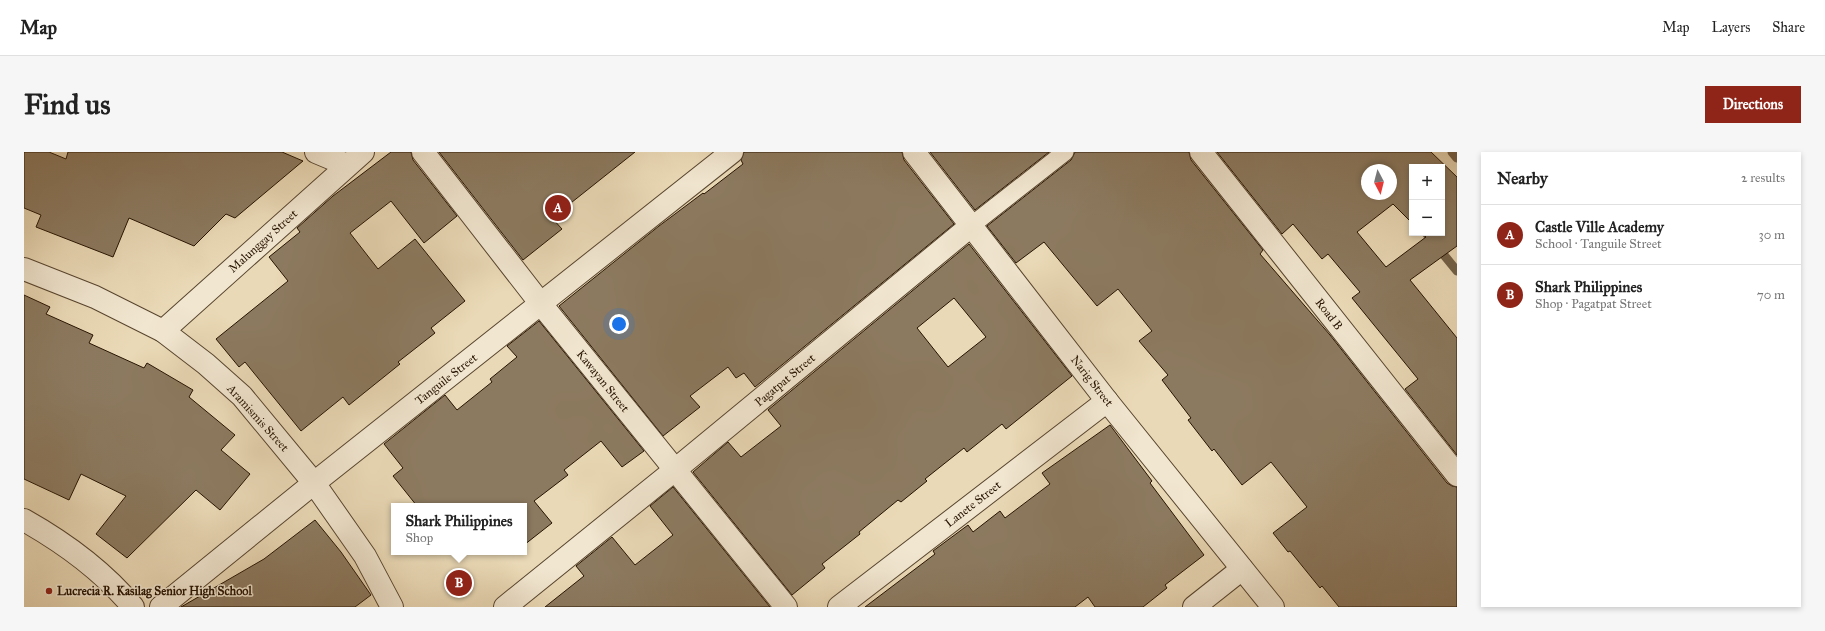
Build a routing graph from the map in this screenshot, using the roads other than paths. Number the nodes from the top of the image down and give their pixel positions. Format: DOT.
graph roads {
  1 [pos="316,152"];
  2 [pos="423,152"];
  3 [pos="732,152"];
  4 [pos="914,152"];
  5 [pos="1065,152"];
  6 [pos="1201,152"];
  7 [pos="355,159"];
  8 [pos="972,225"];
  9 [pos="24,269"];
  10 [pos="541,304"];
  11 [pos="163,331"];
  12 [pos="1107,400"];
  13 [pos="676,470"];
  14 [pos="1457,475"];
  15 [pos="314,483"];
  16 [pos="24,520"];
  17 [pos="1242,569"];
  18 [pos="133,607"];
  19 [pos="161,607"];
  20 [pos="392,607"];
  21 [pos="506,607"];
  22 [pos="786,607"];
  23 [pos="839,607"];
  24 [pos="1194,607"];
  25 [pos="1273,607"];
  1 -- 7 [label="street"];
  2 -- 10 [label="street, Kawayan Street"];
  3 -- 10 [label="street, Tanguile Street"];
  4 -- 8 [label="street, Narig Street"];
  5 -- 8 [label="lane, Pagatpat Street"];
  6 -- 14 [label="street, Road B"];
  7 -- 11 [label="street, Malunggay Street"];
  8 -- 12 [label="street, Narig Street"];
  8 -- 13 [label="street, Pagatpat Street"];
  9 -- 11 [label="street, Aramismis Street"];
  10 -- 13 [label="street, Kawayan Street"];
  10 -- 15 [label="street, Tanguile Street"];
  11 -- 15 [label="street, Aramismis Street"];
  12 -- 17 [label="street, Narig Street"];
  12 -- 23 [label="street, Lanete Street"];
  13 -- 21 [label="street, Pagatpat Street"];
  13 -- 22 [label="street, Kawayan Street"];
  15 -- 19 [label="street, Tanguile Street"];
  15 -- 20 [label="street, Aramismis Street"];
  16 -- 18 [label="street"];
  17 -- 24 [label="street"];
  17 -- 25 [label="street, Narig Street"];
}
